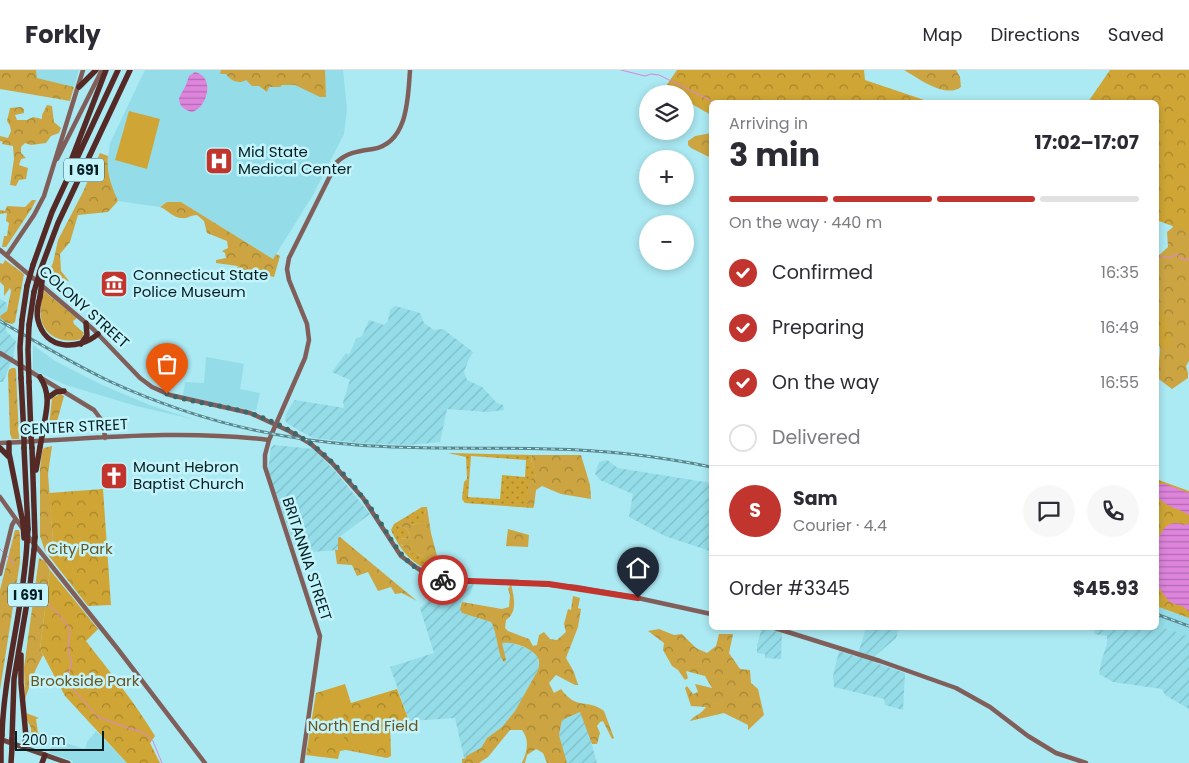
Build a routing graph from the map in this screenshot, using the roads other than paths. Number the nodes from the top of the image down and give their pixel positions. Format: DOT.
graph roads {
  1 [pos="83,70"];
  2 [pos="96,70"];
  3 [pos="102,70"];
  4 [pos="106,70"];
  5 [pos="118,70"];
  6 [pos="130,70"];
  7 [pos="410,70"];
  8 [pos="79,87"];
  9 [pos="56,160"];
  10 [pos="62,191"];
  11 [pos="0,250"];
  12 [pos="7,255"];
  13 [pos="37,294"];
  14 [pos="86,323"];
  15 [pos="98,334"];
  16 [pos="81,344"];
  17 [pos="0,354"];
  18 [pos="40,377"];
  19 [pos="64,392"];
  20 [pos="49,397"];
  21 [pos="276,425"];
  22 [pos="105,438"];
  23 [pos="269,440"];
  24 [pos="32,442"];
  25 [pos="8,443"];
  26 [pos="0,444"];
  27 [pos="0,448"];
  28 [pos="10,458"];
  29 [pos="34,485"];
  30 [pos="0,498"];
  31 [pos="15,520"];
  32 [pos="26,540"];
  33 [pos="0,574"];
  34 [pos="709,614"];
  35 [pos="781,630"];
  36 [pos="21,639"];
  37 [pos="1,744"];
  38 [pos="24,748"];
  39 [pos="45,755"];
  40 [pos="1,763"];
  41 [pos="11,763"];
  42 [pos="42,763"];
  43 [pos="68,763"];
  44 [pos="205,763"];
  45 [pos="302,763"];
  46 [pos="1086,763"];
  1 -- 8 [label="main road"];
  2 -- 8 [label="highway"];
  3 -- 9 [label="main road"];
  4 -- 10 [label="highway"];
  5 -- 10 [label="highway, I 691"];
  6 -- 13 [label="highway, I 691, bridge"];
  7 -- 21 [label="main road, BRITANNIA STREET"];
  8 -- 9 [label="main road"];
  9 -- 12 [label="main road"];
  10 -- 32 [label="highway, I 691, bridge"];
  11 -- 12 [label="main road, COLONY STREET"];
  12 -- 14 [label="main road, COLONY STREET"];
  13 -- 16 [label="highway"];
  13 -- 24 [label="highway, I 691, bridge"];
  14 -- 15 [label="main road, COLONY STREET"];
  14 -- 16 [label="highway"];
  15 -- 16 [label="highway"];
  15 -- 21 [label="main road, COLONY STREET"];
  17 -- 18 [label="main road"];
  18 -- 19 [label="main road"];
  18 -- 20 [label="highway"];
  19 -- 20 [label="highway"];
  19 -- 22 [label="main road"];
  20 -- 29 [label="highway, bridge"];
  21 -- 23 [label="main road, BRITANNIA STREET"];
  21 -- 34 [label="main road, COLONY STREET"];
  22 -- 23 [label="main road, CENTER STREET"];
  22 -- 24 [label="main road, CENTER STREET"];
  23 -- 45 [label="main road, BRITANNIA STREET"];
  24 -- 25 [label="main road, CENTER STREET"];
  24 -- 29 [label="highway, I 691"];
  25 -- 26 [label="main road, CENTER STREET"];
  25 -- 28 [label="highway"];
  27 -- 28 [label="highway"];
  28 -- 32 [label="highway, bridge"];
  29 -- 36 [label="highway, I 691, bridge"];
  30 -- 31 [label="main road"];
  31 -- 33 [label="main road"];
  31 -- 44 [label="main road"];
  32 -- 37 [label="highway, I 691"];
  35 -- 46 [label="main road"];
  36 -- 38 [label="highway"];
  36 -- 41 [label="highway, I 691, bridge"];
  37 -- 38 [label="main road"];
  37 -- 40 [label="highway, I 691"];
  38 -- 39 [label="main road"];
  39 -- 42 [label="highway"];
  39 -- 43 [label="main road"];
}
